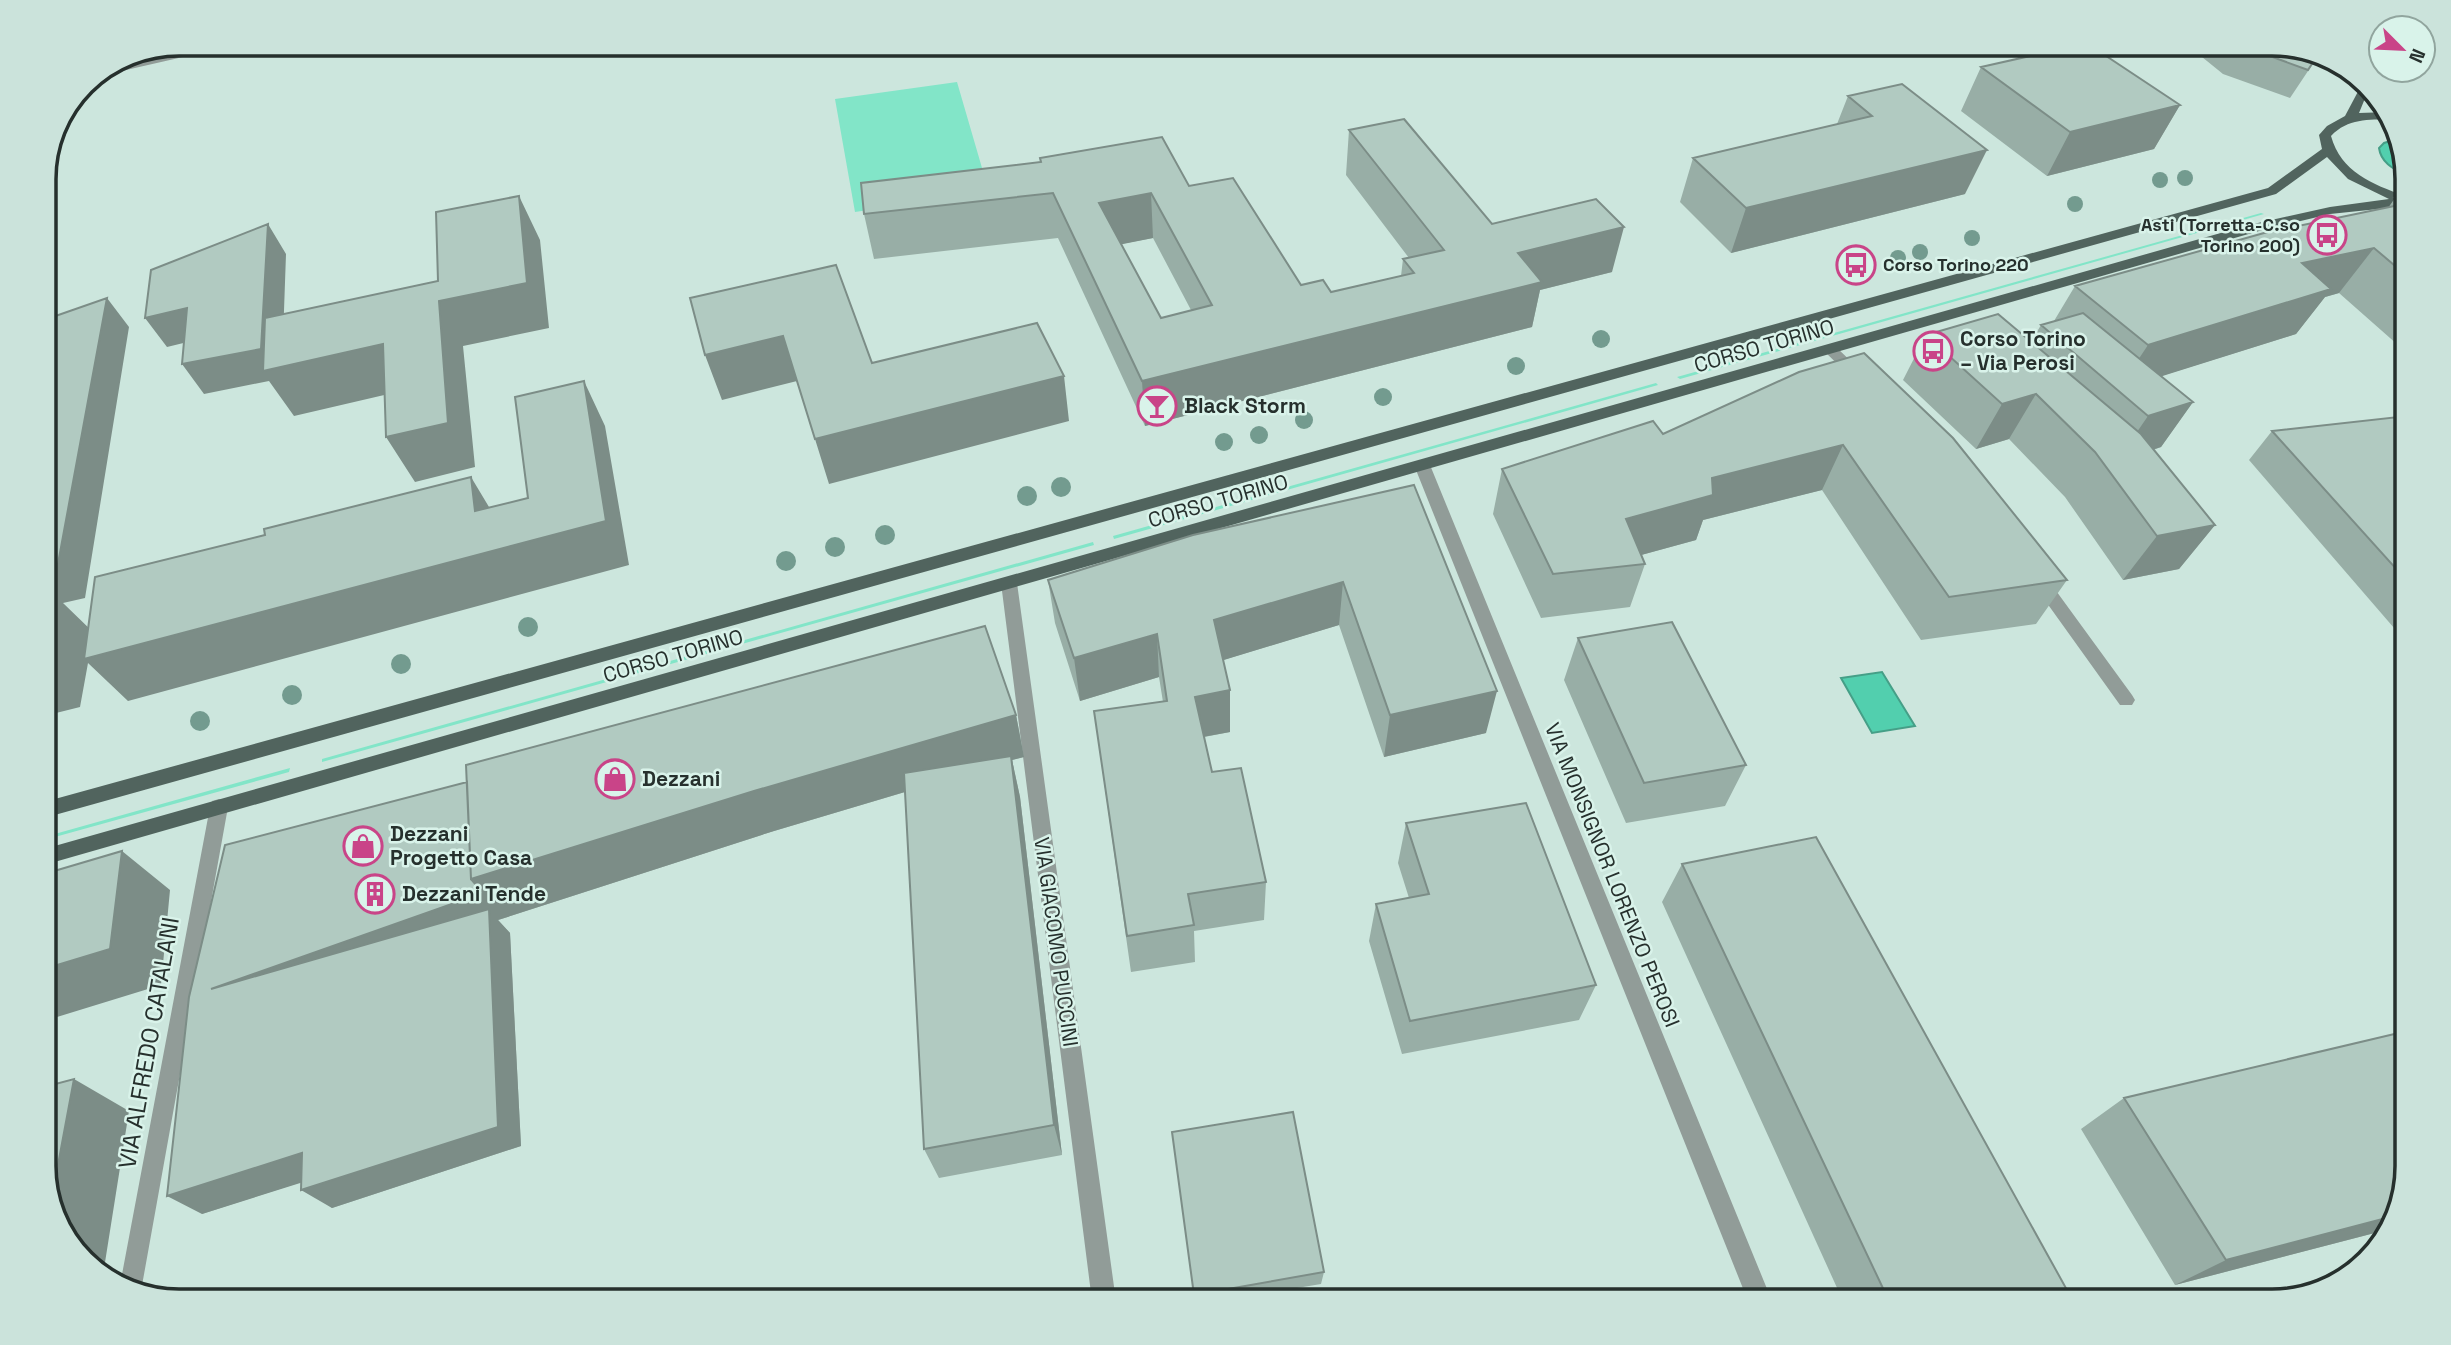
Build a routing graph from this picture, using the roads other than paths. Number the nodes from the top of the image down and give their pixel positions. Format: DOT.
graph roads {
  1 [pos="169,57"];
  2 [pos="135,65"];
  3 [pos="2361,95"];
  4 [pos="2377,116"];
  5 [pos="2351,117"];
  6 [pos="2327,151"];
  7 [pos="2395,197"];
  8 [pos="2395,202"];
  9 [pos="1830,349"];
  10 [pos="1868,386"];
  11 [pos="1422,465"];
  12 [pos="2029,565"];
  13 [pos="1009,583"];
  14 [pos="2126,701"];
  15 [pos="56,807"];
  16 [pos="219,807"];
  17 [pos="56,854"];
  18 [pos="133,1279"];
  19 [pos="1102,1289"];
  20 [pos="1755,1289"];
  1 -- 2 [label="street"];
  3 -- 5 [label="main road"];
  4 -- 5 [label="main road"];
  5 -- 6 [label="main road"];
  6 -- 7 [label="main road"];
  6 -- 15 [label="main road, CORSO TORINO"];
  8 -- 9 [label="main road, CORSO TORINO"];
  9 -- 10 [label="street"];
  9 -- 11 [label="main road, CORSO TORINO"];
  11 -- 13 [label="main road, CORSO TORINO"];
  11 -- 20 [label="street, VIA MONSIGNOR LORENZO PEROSI"];
  12 -- 14 [label="street"];
  13 -- 16 [label="main road, CORSO TORINO"];
  13 -- 19 [label="street, VIA GIACOMO PUCCINI"];
  16 -- 17 [label="main road, CORSO TORINO"];
  16 -- 18 [label="street, VIA ALFREDO CATALANI"];
}
